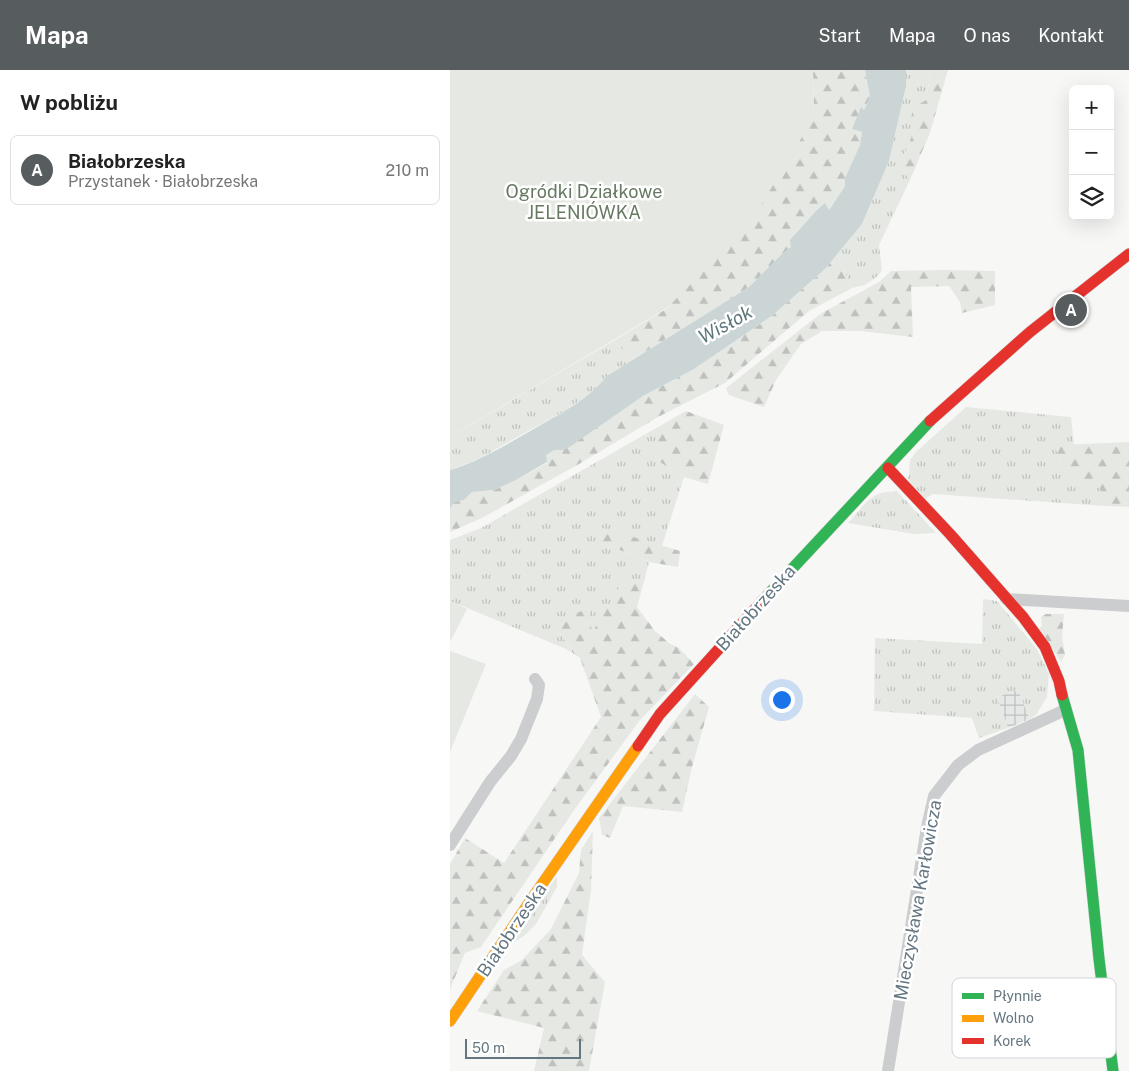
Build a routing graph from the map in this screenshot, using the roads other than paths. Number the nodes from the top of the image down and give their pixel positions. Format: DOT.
graph roads {
  1 [pos="1129,254"];
  2 [pos="888,468"];
  3 [pos="1006,599"];
  4 [pos="1129,606"];
  5 [pos="535,679"];
  6 [pos="1065,710"];
  7 [pos="450,845"];
  8 [pos="1102,978"];
  9 [pos="450,1021"];
  10 [pos="1111,1058"];
  11 [pos="888,1071"];
  12 [pos="1112,1071"];
  1 -- 2 [label="street, Białobrzeska"];
  2 -- 3 [label="street"];
  2 -- 9 [label="street, Białobrzeska"];
  3 -- 4 [label="street"];
  3 -- 6 [label="street"];
  5 -- 7 [label="street"];
  6 -- 8 [label="street"];
  6 -- 11 [label="street, Mieczysława Karłowicza"];
  10 -- 12 [label="street"];
}
